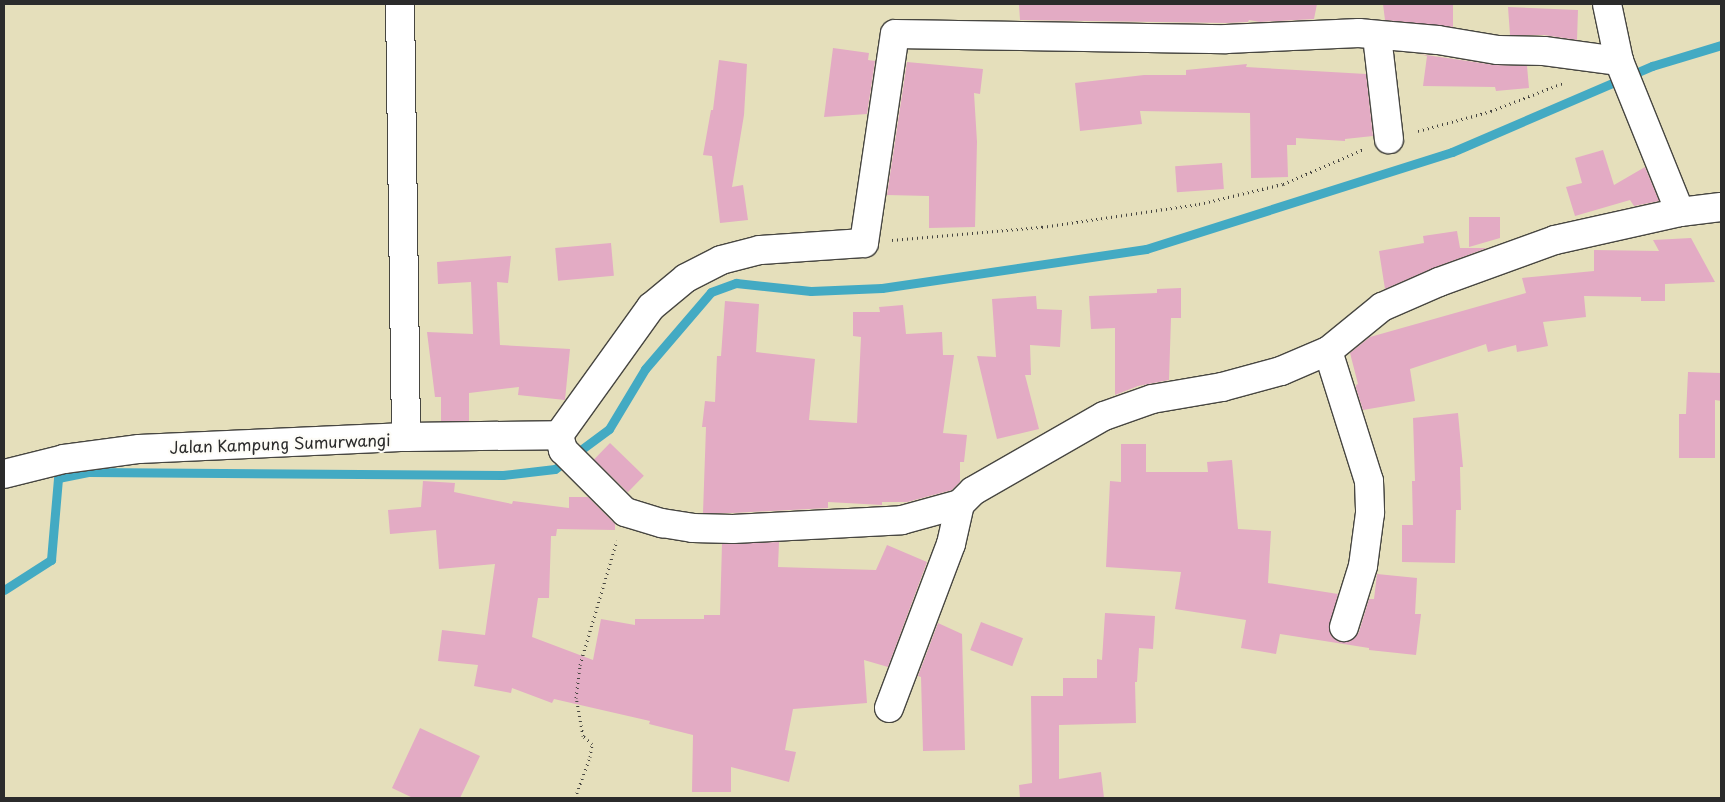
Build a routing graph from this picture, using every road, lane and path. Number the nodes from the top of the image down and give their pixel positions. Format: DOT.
graph roads {
  1 [pos="400,4"];
  2 [pos="1608,4"];
  3 [pos="1377,36"];
  4 [pos="1625,75"];
  5 [pos="1564,83"];
  6 [pos="1389,139"];
  7 [pos="1721,208"];
  8 [pos="1680,212"];
  9 [pos="864,243"];
  10 [pos="1328,351"];
  11 [pos="406,437"];
  12 [pos="561,443"];
  13 [pos="4,474"];
  14 [pos="960,504"];
  15 [pos="626,512"];
  16 [pos="1344,627"];
  17 [pos="889,708"];
  18 [pos="575,798"];
  1 -- 11 [label="street"];
  2 -- 4 [label="street"];
  3 -- 4 [label="street"];
  3 -- 6 [label="street"];
  3 -- 9 [label="street"];
  4 -- 8 [label="street"];
  5 -- 6 [label="path"];
  6 -- 9 [label="path"];
  7 -- 8 [label="street"];
  8 -- 10 [label="street"];
  9 -- 12 [label="street"];
  10 -- 14 [label="street"];
  10 -- 16 [label="street"];
  11 -- 12 [label="street, Jalan Kampung Sumurwangi"];
  11 -- 13 [label="street, Jalan Kampung Sumurwangi"];
  12 -- 15 [label="street"];
  14 -- 15 [label="street"];
  14 -- 17 [label="street"];
  15 -- 18 [label="path"];
}
